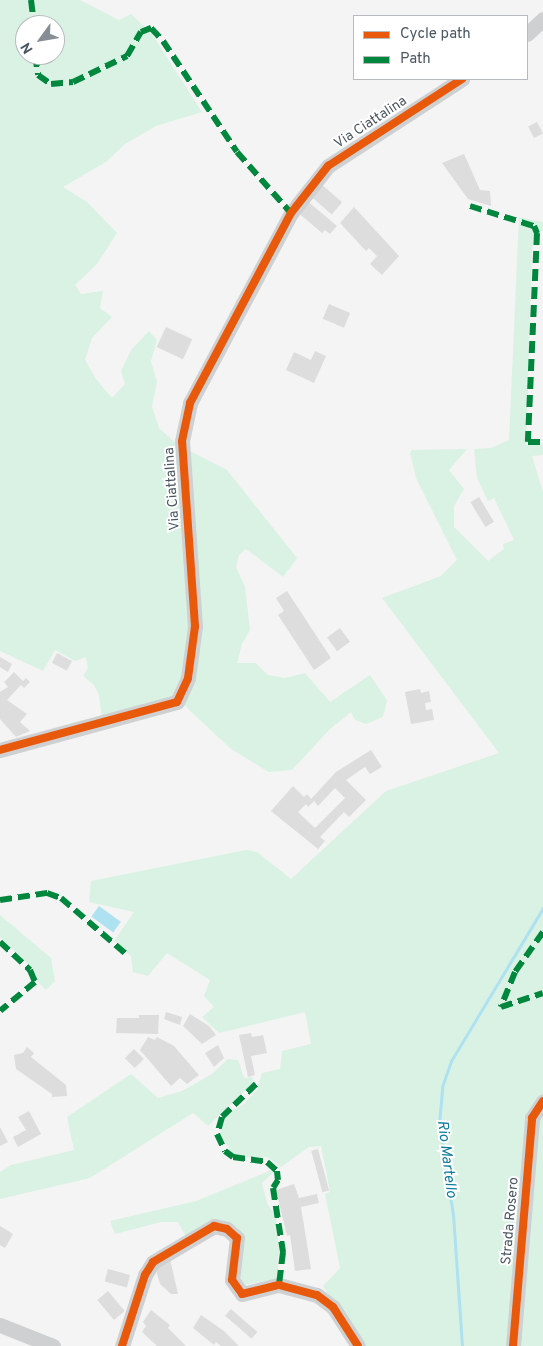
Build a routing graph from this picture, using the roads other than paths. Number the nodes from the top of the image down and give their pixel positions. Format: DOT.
graph roads {
  1 [pos="543,19"];
  2 [pos="528,33"];
  3 [pos="460,80"];
  4 [pos="0,750"];
  5 [pos="543,1101"];
  6 [pos="0,1325"];
  7 [pos="53,1346"];
  8 [pos="122,1346"];
  9 [pos="358,1346"];
  10 [pos="513,1346"];
  1 -- 2 [label="street"];
  3 -- 4 [label="street, Via Ciattalina"];
  5 -- 10 [label="street, Strada Rosero"];
  6 -- 7 [label="street"];
  8 -- 9 [label="street"];
}
